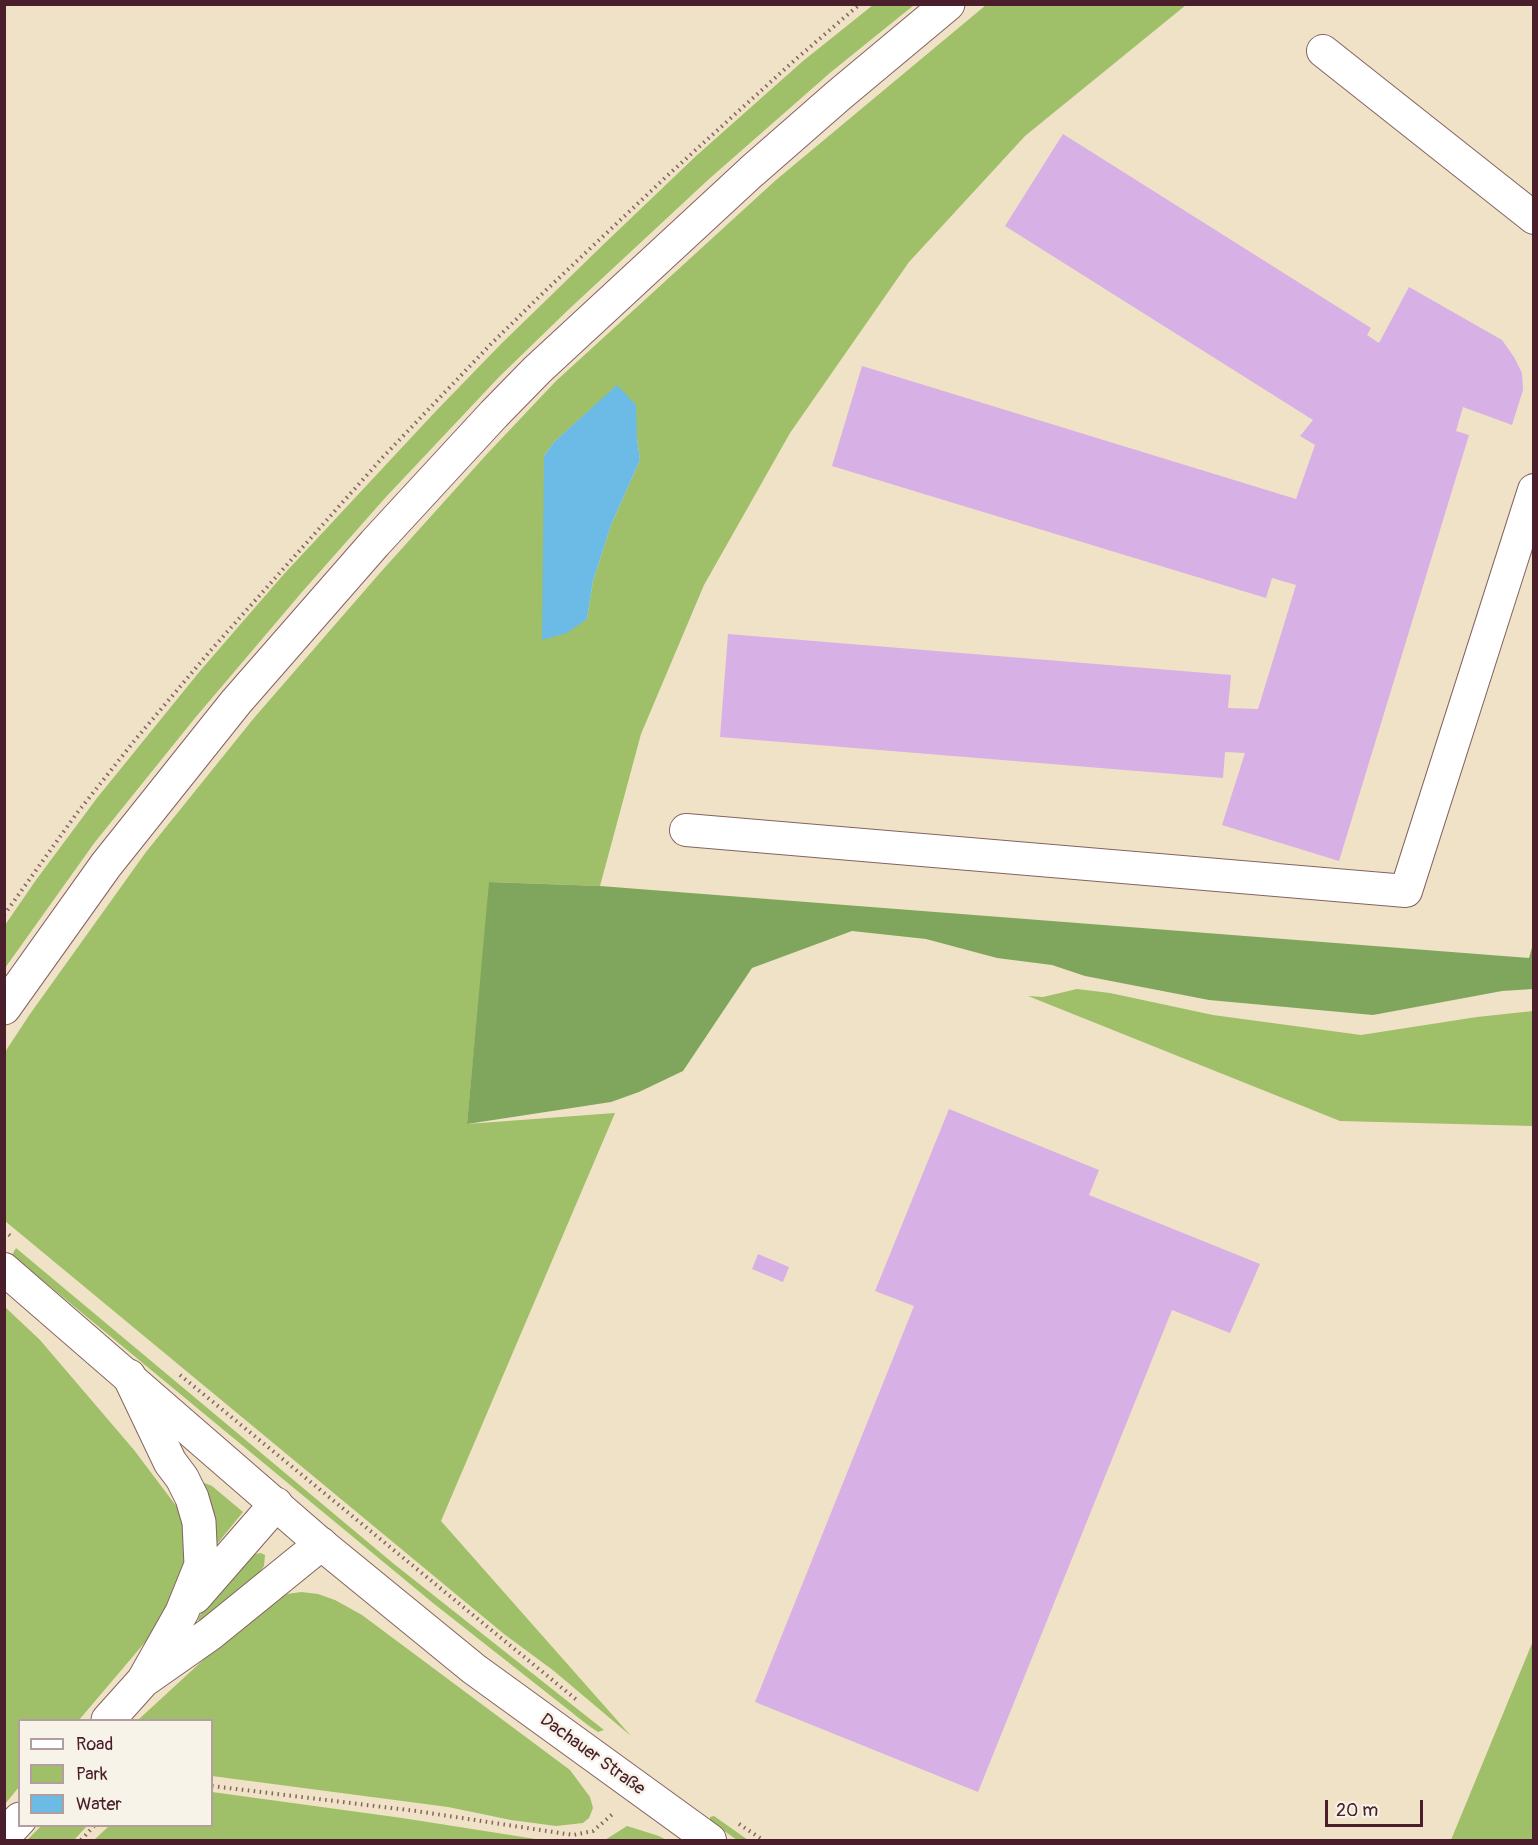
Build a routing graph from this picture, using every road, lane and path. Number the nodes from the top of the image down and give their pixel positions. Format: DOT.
graph roads {
  1 [pos="860,4"];
  2 [pos="948,4"];
  3 [pos="1323,51"];
  4 [pos="1533,218"];
  5 [pos="1533,490"];
  6 [pos="686,830"];
  7 [pos="4,915"];
  8 [pos="4,1008"];
  9 [pos="4,1231"];
  10 [pos="14,1239"];
  11 [pos="4,1269"];
  12 [pos="179,1374"];
  13 [pos="129,1376"];
  14 [pos="276,1504"];
  15 [pos="321,1544"];
  16 [pos="182,1612"];
  17 [pos="143,1681"];
  18 [pos="583,1705"];
  19 [pos="109,1719"];
  20 [pos="213,1786"];
  21 [pos="641,1791"];
  22 [pos="18,1821"];
  23 [pos="93,1827"];
  24 [pos="4,1836"];
  25 [pos="81,1840"];
  26 [pos="710,1840"];
  1 -- 7 [label="path"];
  2 -- 8 [label="highway"];
  3 -- 4 [label="street"];
  5 -- 6 [label="street"];
  9 -- 10 [label="path"];
  11 -- 13 [label="street, Dachauer Straße"];
  12 -- 18 [label="path"];
  13 -- 14 [label="street, Dachauer Straße"];
  13 -- 16 [label="highway"];
  14 -- 15 [label="street, Dachauer Straße"];
  14 -- 16 [label="highway"];
  15 -- 17 [label="highway"];
  15 -- 21 [label="street, Dachauer Straße"];
  16 -- 17 [label="highway"];
  17 -- 19 [label="highway"];
  20 -- 21 [label="path"];
  21 -- 26 [label="street, Dachauer Straße"];
  22 -- 24 [label="highway"];
  23 -- 25 [label="path"];
}
